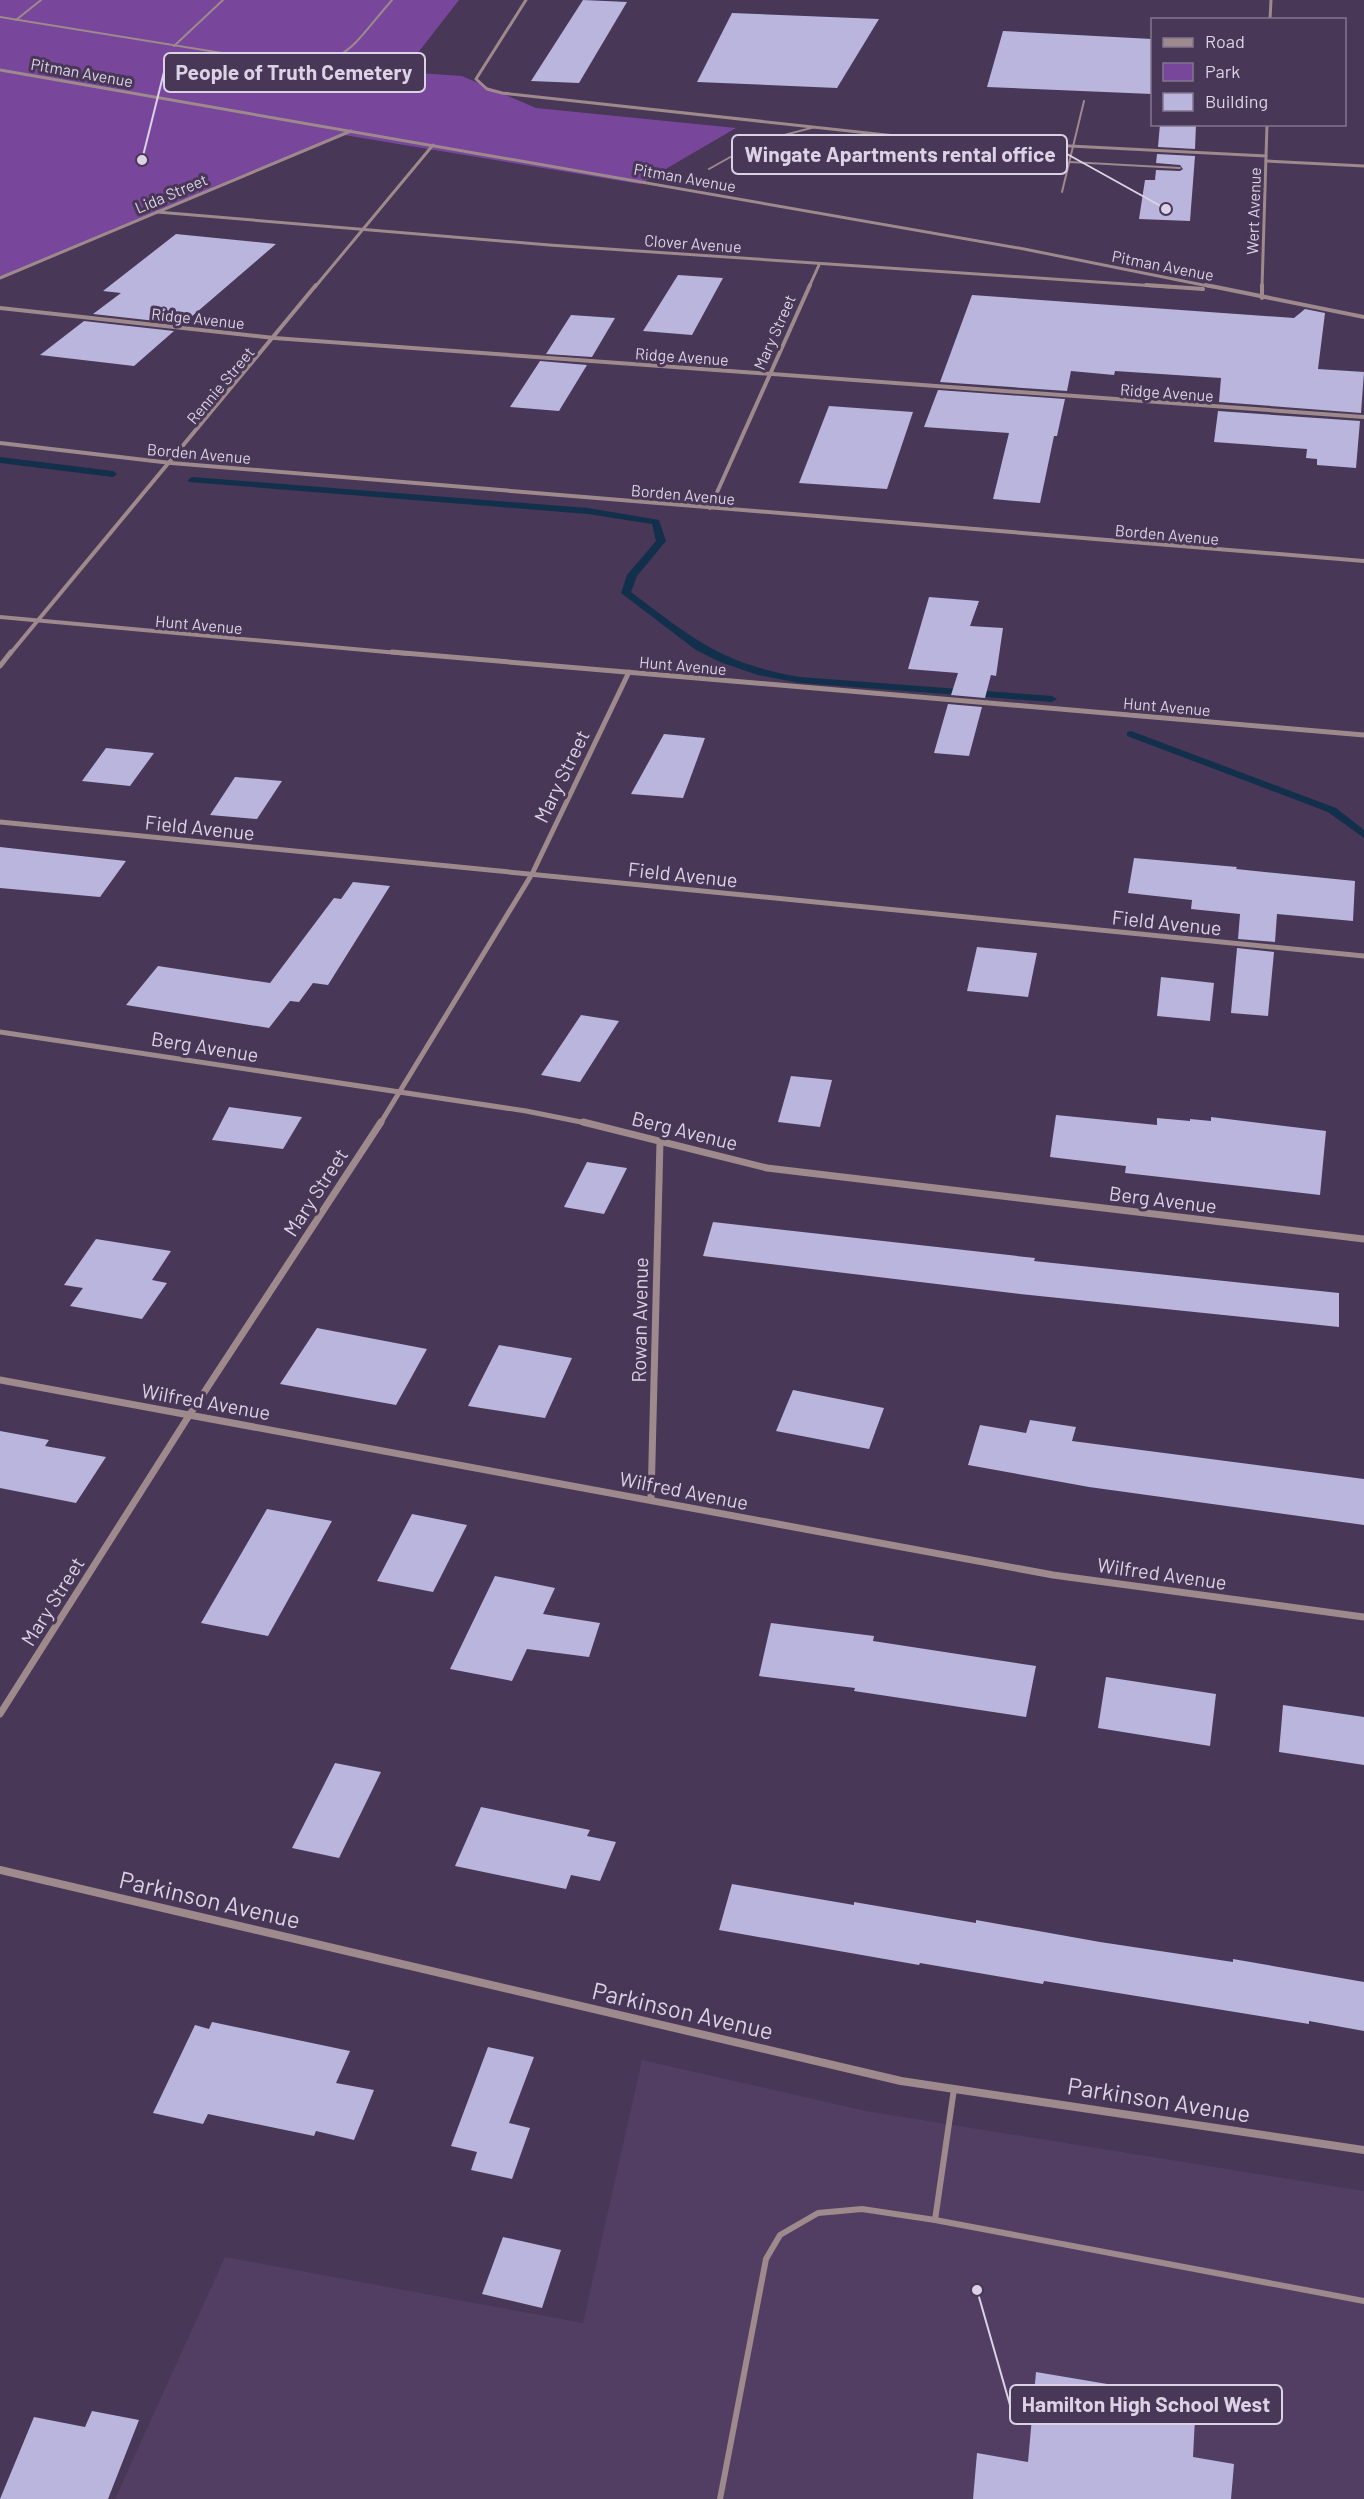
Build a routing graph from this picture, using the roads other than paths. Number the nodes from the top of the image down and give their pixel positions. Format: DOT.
graph roads {
  1 [pos="42,0"];
  2 [pos="223,0"];
  3 [pos="392,0"];
  4 [pos="526,0"];
  5 [pos="1271,0"];
  6 [pos="0,17"];
  7 [pos="1270,18"];
  8 [pos="16,20"];
  9 [pos="174,46"];
  10 [pos="0,70"];
  11 [pos="1084,101"];
  12 [pos="1267,126"];
  13 [pos="816,127"];
  14 [pos="352,130"];
  15 [pos="434,145"];
  16 [pos="1074,147"];
  17 [pos="1266,159"];
  18 [pos="1070,162"];
  19 [pos="1364,166"];
  20 [pos="1180,168"];
  21 [pos="709,169"];
  22 [pos="1062,192"];
  23 [pos="157,212"];
  24 [pos="362,231"];
  25 [pos="819,265"];
  26 [pos="0,278"];
  27 [pos="1229,291"];
  28 [pos="1262,298"];
  29 [pos="0,308"];
  30 [pos="1364,317"];
  31 [pos="274,338"];
  32 [pos="770,375"];
  33 [pos="1364,417"];
  34 [pos="0,443"];
  35 [pos="171,463"];
  36 [pos="710,508"];
  37 [pos="1364,561"];
  38 [pos="0,617"];
  39 [pos="37,622"];
  40 [pos="0,666"];
  41 [pos="630,672"];
  42 [pos="1364,735"];
  43 [pos="0,822"];
  44 [pos="532,874"];
  45 [pos="1364,956"];
  46 [pos="0,1032"];
  47 [pos="400,1093"];
  48 [pos="660,1141"];
  49 [pos="1364,1239"];
  50 [pos="0,1380"];
  51 [pos="190,1414"];
  52 [pos="651,1500"];
  53 [pos="1364,1617"];
  54 [pos="0,1714"];
  55 [pos="0,1870"];
  56 [pos="954,2089"];
  57 [pos="1364,2150"];
  58 [pos="934,2220"];
  59 [pos="1364,2301"];
  60 [pos="720,2499"];
  1 -- 8 [label="lane"];
  2 -- 9 [label="lane"];
  3 -- 9 [label="lane"];
  4 -- 13 [label="street"];
  5 -- 7 [label="street"];
  6 -- 8 [label="lane"];
  8 -- 9 [label="lane"];
  10 -- 14 [label="street, Pitman Avenue"];
  11 -- 16 [label="lane"];
  12 -- 17 [label="street, Wert Avenue"];
  13 -- 16 [label="street"];
  13 -- 21 [label="lane"];
  14 -- 15 [label="street, Pitman Avenue"];
  14 -- 23 [label="street, Lida Street"];
  15 -- 24 [label="street, Rennie Street"];
  15 -- 27 [label="street, Pitman Avenue"];
  16 -- 17 [label="street"];
  16 -- 18 [label="lane"];
  17 -- 19 [label="street"];
  17 -- 28 [label="street, Wert Avenue"];
  18 -- 20 [label="lane"];
  18 -- 22 [label="lane"];
  23 -- 24 [label="street, Clover Avenue"];
  23 -- 26 [label="street, Lida Street"];
  24 -- 25 [label="street, Clover Avenue"];
  24 -- 31 [label="street, Rennie Street"];
  25 -- 27 [label="street, Clover Avenue"];
  25 -- 32 [label="street, Mary Street"];
  27 -- 28 [label="street, Pitman Avenue"];
  28 -- 30 [label="street, Pitman Avenue"];
  29 -- 31 [label="street, Ridge Avenue"];
  31 -- 32 [label="street, Ridge Avenue"];
  31 -- 35 [label="street, Rennie Street"];
  32 -- 33 [label="street, Ridge Avenue"];
  32 -- 36 [label="street, Mary Street"];
  34 -- 35 [label="street, Borden Avenue"];
  35 -- 36 [label="street, Borden Avenue"];
  35 -- 39 [label="street, Rennie Street"];
  36 -- 37 [label="street, Borden Avenue"];
  38 -- 39 [label="street, Hunt Avenue"];
  39 -- 40 [label="street, Rennie Street"];
  39 -- 41 [label="street, Hunt Avenue"];
  41 -- 42 [label="street, Hunt Avenue"];
  41 -- 44 [label="street, Mary Street"];
  43 -- 44 [label="street, Field Avenue"];
  44 -- 45 [label="street, Field Avenue"];
  44 -- 47 [label="street, Mary Street"];
  46 -- 47 [label="street, Berg Avenue"];
  47 -- 48 [label="street, Berg Avenue"];
  47 -- 51 [label="street, Mary Street"];
  48 -- 49 [label="street, Berg Avenue"];
  48 -- 52 [label="street, Rowan Avenue"];
  50 -- 51 [label="street, Wilfred Avenue"];
  51 -- 52 [label="street, Wilfred Avenue"];
  51 -- 54 [label="street, Mary Street"];
  52 -- 53 [label="street, Wilfred Avenue"];
  55 -- 56 [label="street, Parkinson Avenue"];
  56 -- 57 [label="street, Parkinson Avenue"];
  56 -- 58 [label="lane"];
  58 -- 59 [label="lane"];
  58 -- 60 [label="lane"];
}
